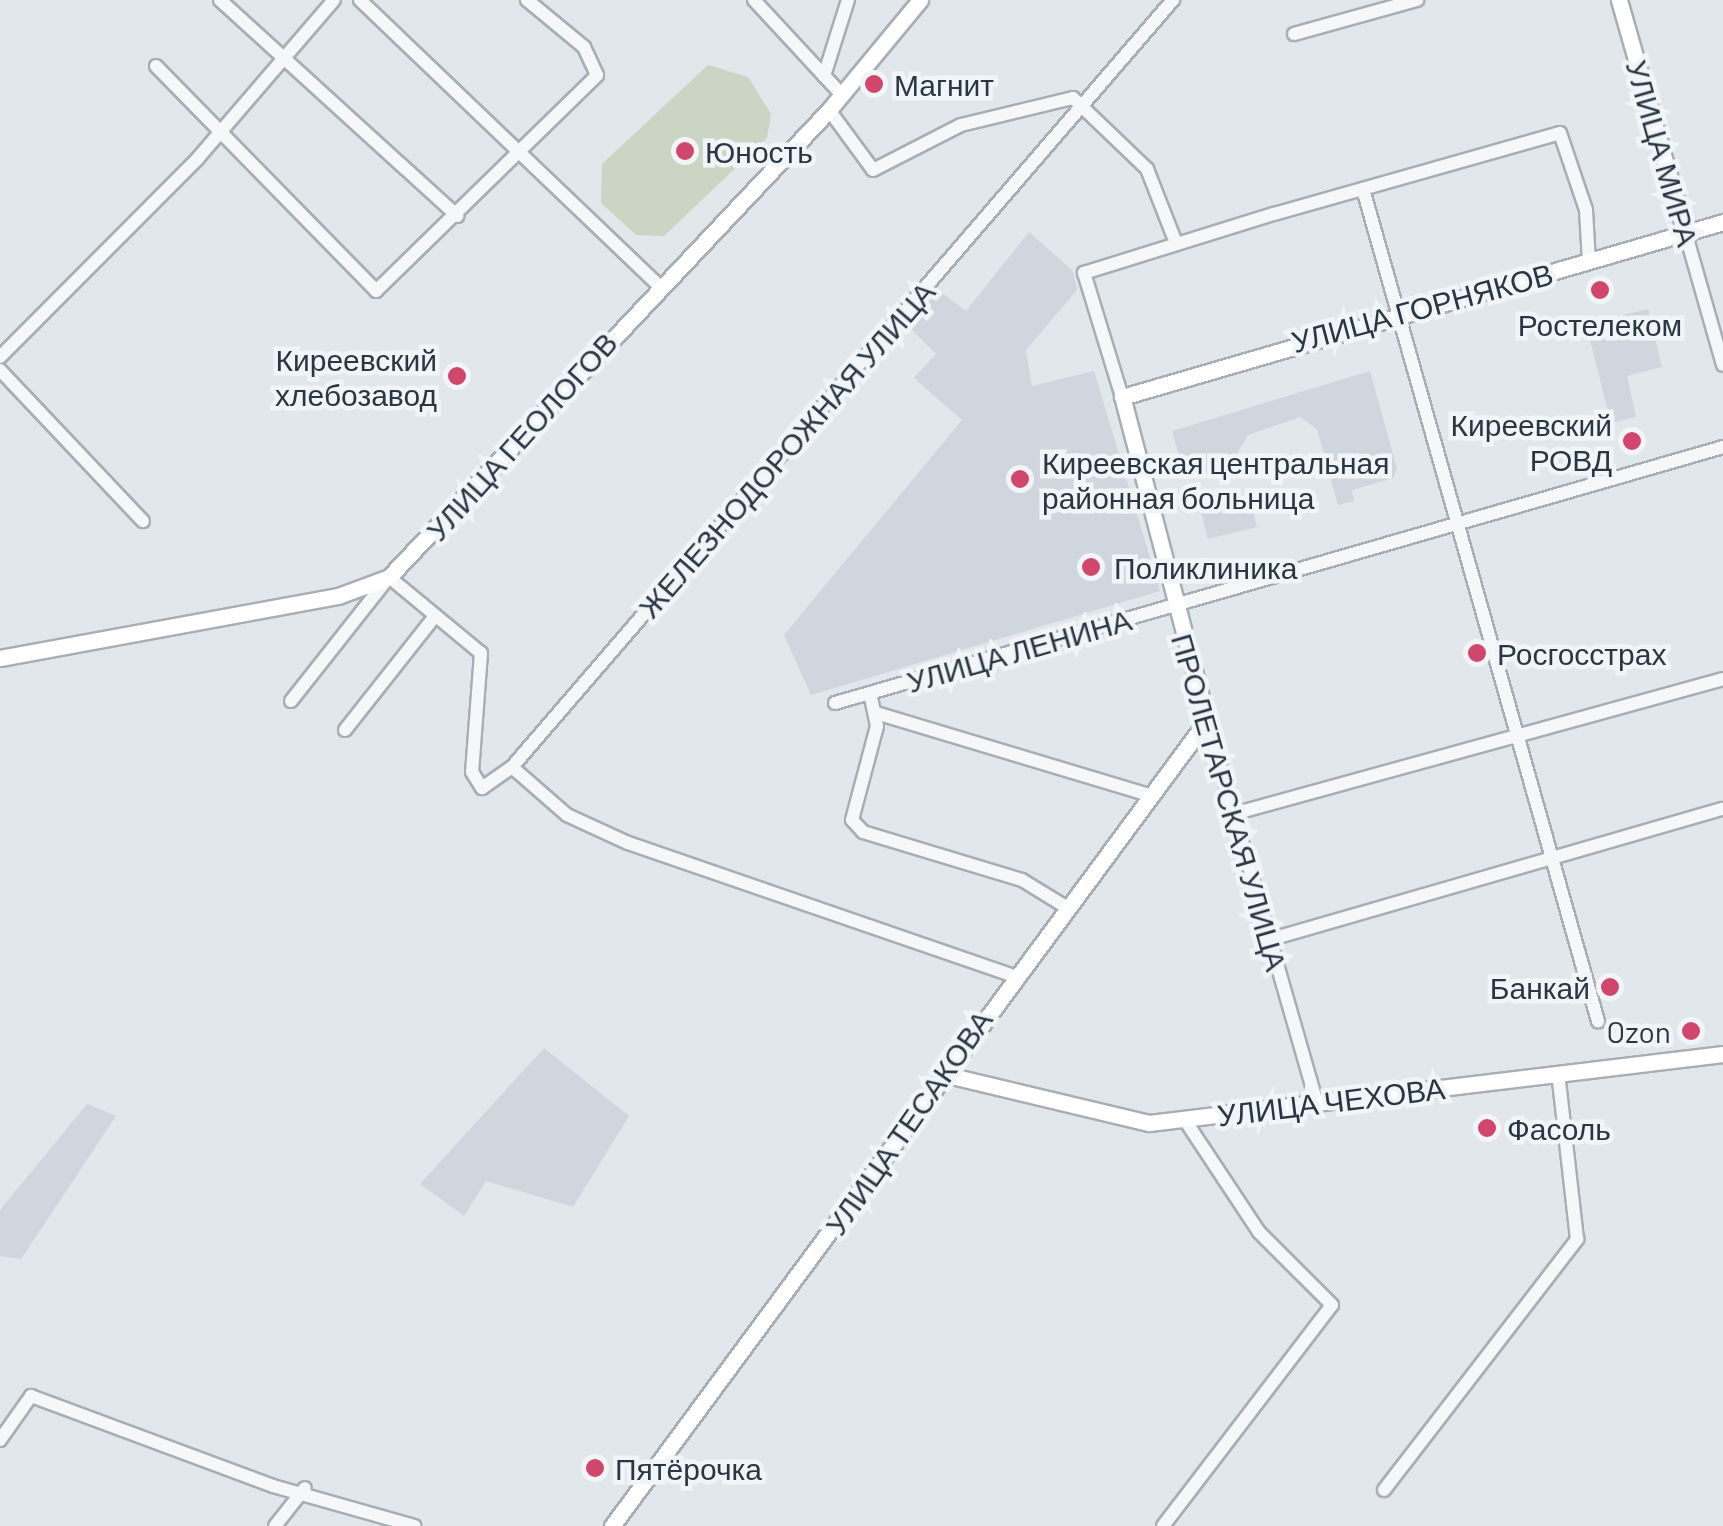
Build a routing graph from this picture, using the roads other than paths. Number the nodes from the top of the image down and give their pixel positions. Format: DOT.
graph roads {
  1 [pos="220,0"];
  2 [pos="334,0"];
  3 [pos="360,0"];
  4 [pos="527,0"];
  5 [pos="754,0"];
  6 [pos="848,0"];
  7 [pos="920,0"];
  8 [pos="1173,0"];
  9 [pos="1418,0"];
  10 [pos="1620,0"];
  11 [pos="1294,34"];
  12 [pos="283,55"];
  13 [pos="156,66"];
  14 [pos="824,76"];
  15 [pos="842,94"];
  16 [pos="1084,104"];
  17 [pos="829,110"];
  18 [pos="217,132"];
  19 [pos="520,147"];
  20 [pos="1363,189"];
  21 [pos="458,216"];
  22 [pos="1723,222"];
  23 [pos="1686,235"];
  24 [pos="1176,243"];
  25 [pos="1589,262"];
  26 [pos="658,285"];
  27 [pos="1399,312"];
  28 [pos="0,357"];
  29 [pos="1723,364"];
  30 [pos="0,370"];
  31 [pos="1122,397"];
  32 [pos="1723,447"];
  33 [pos="143,521"];
  34 [pos="1458,523"];
  35 [pos="389,577"];
  36 [pos="1175,603"];
  37 [pos="436,616"];
  38 [pos="0,658"];
  39 [pos="1723,679"];
  40 [pos="870,694"];
  41 [pos="291,702"];
  42 [pos="835,703"];
  43 [pos="876,713"];
  44 [pos="1207,720"];
  45 [pos="345,730"];
  46 [pos="1520,738"];
  47 [pos="512,767"];
  48 [pos="1150,795"];
  49 [pos="1723,808"];
  50 [pos="1233,814"];
  51 [pos="1553,857"];
  52 [pos="1063,905"];
  53 [pos="1268,940"];
  54 [pos="1011,975"];
  55 [pos="1598,1021"];
  56 [pos="1723,1054"];
  57 [pos="1558,1073"];
  58 [pos="943,1074"];
  59 [pos="1316,1100"];
  60 [pos="1185,1120"];
  61 [pos="0,1440"];
  62 [pos="304,1488"];
  63 [pos="1384,1490"];
  64 [pos="391,1523"];
  65 [pos="275,1526"];
  66 [pos="414,1526"];
  67 [pos="612,1526"];
  68 [pos="1164,1526"];
  1 -- 12 [label="street"];
  2 -- 12 [label="street"];
  3 -- 19 [label="street"];
  4 -- 19 [label="street"];
  5 -- 14 [label="street"];
  6 -- 14 [label="street"];
  7 -- 15 [label="main road, УЛИЦА ГЕОЛОГОВ"];
  8 -- 16 [label="street, ЖЕЛЕЗНОДОРОЖНАЯ УЛИЦА"];
  9 -- 11 [label="street"];
  10 -- 23 [label="main road, УЛИЦА МИРА"];
  12 -- 18 [label="street"];
  12 -- 21 [label="street"];
  13 -- 18 [label="street"];
  14 -- 15 [label="street"];
  15 -- 17 [label="main road, УЛИЦА ГЕОЛОГОВ"];
  16 -- 17 [label="street"];
  16 -- 24 [label="street"];
  16 -- 47 [label="street, ЖЕЛЕЗНОДОРОЖНАЯ УЛИЦА"];
  17 -- 26 [label="main road, УЛИЦА ГЕОЛОГОВ"];
  18 -- 21 [label="street"];
  18 -- 28 [label="street"];
  19 -- 21 [label="street"];
  19 -- 26 [label="street"];
  20 -- 24 [label="street"];
  20 -- 25 [label="street"];
  20 -- 27 [label="street"];
  22 -- 23 [label="main road, УЛИЦА ГОРНЯКОВ"];
  23 -- 25 [label="main road, УЛИЦА ГОРНЯКОВ"];
  23 -- 29 [label="street, УЛИЦА МИРА"];
  24 -- 31 [label="street, ПРОЛЕТАРСКАЯ УЛИЦА"];
  25 -- 27 [label="main road, УЛИЦА ГОРНЯКОВ"];
  26 -- 35 [label="main road, УЛИЦА ГЕОЛОГОВ"];
  27 -- 31 [label="main road, УЛИЦА ГОРНЯКОВ"];
  27 -- 34 [label="street"];
  30 -- 33 [label="street"];
  31 -- 36 [label="main road, ПРОЛЕТАРСКАЯ УЛИЦА"];
  32 -- 34 [label="street, УЛИЦА ЛЕНИНА"];
  34 -- 36 [label="street, УЛИЦА ЛЕНИНА"];
  34 -- 46 [label="street"];
  35 -- 37 [label="street"];
  35 -- 38 [label="main road, УЛИЦА ГЕОЛОГОВ"];
  35 -- 41 [label="street"];
  36 -- 40 [label="street, УЛИЦА ЛЕНИНА"];
  36 -- 44 [label="main road, ПРОЛЕТАРСКАЯ УЛИЦА"];
  37 -- 45 [label="street"];
  37 -- 47 [label="street, ЖЕЛЕЗНОДОРОЖНАЯ УЛИЦА"];
  39 -- 46 [label="street"];
  40 -- 42 [label="street, УЛИЦА ЛЕНИНА"];
  40 -- 43 [label="street"];
  43 -- 48 [label="street"];
  43 -- 52 [label="street"];
  44 -- 48 [label="main road, УЛИЦА ТЕСАКОВА"];
  44 -- 50 [label="street, ПРОЛЕТАРСКАЯ УЛИЦА"];
  46 -- 50 [label="street"];
  46 -- 51 [label="street"];
  47 -- 54 [label="street"];
  48 -- 52 [label="main road, УЛИЦА ТЕСАКОВА"];
  49 -- 51 [label="street"];
  50 -- 53 [label="street, ПРОЛЕТАРСКАЯ УЛИЦА"];
  51 -- 53 [label="street"];
  51 -- 55 [label="street"];
  52 -- 54 [label="main road, УЛИЦА ТЕСАКОВА"];
  53 -- 59 [label="street, ПРОЛЕТАРСКАЯ УЛИЦА"];
  54 -- 58 [label="main road, УЛИЦА ТЕСАКОВА"];
  56 -- 57 [label="main road, УЛИЦА ЧЕХОВА"];
  57 -- 59 [label="main road, УЛИЦА ЧЕХОВА"];
  57 -- 63 [label="street"];
  58 -- 60 [label="main road, УЛИЦА ЧЕХОВА"];
  58 -- 67 [label="main road, УЛИЦА ТЕСАКОВА"];
  59 -- 60 [label="main road, УЛИЦА ЧЕХОВА"];
  60 -- 68 [label="street"];
  61 -- 62 [label="street"];
  62 -- 64 [label="street"];
  62 -- 65 [label="street"];
  64 -- 66 [label="street"];
}
